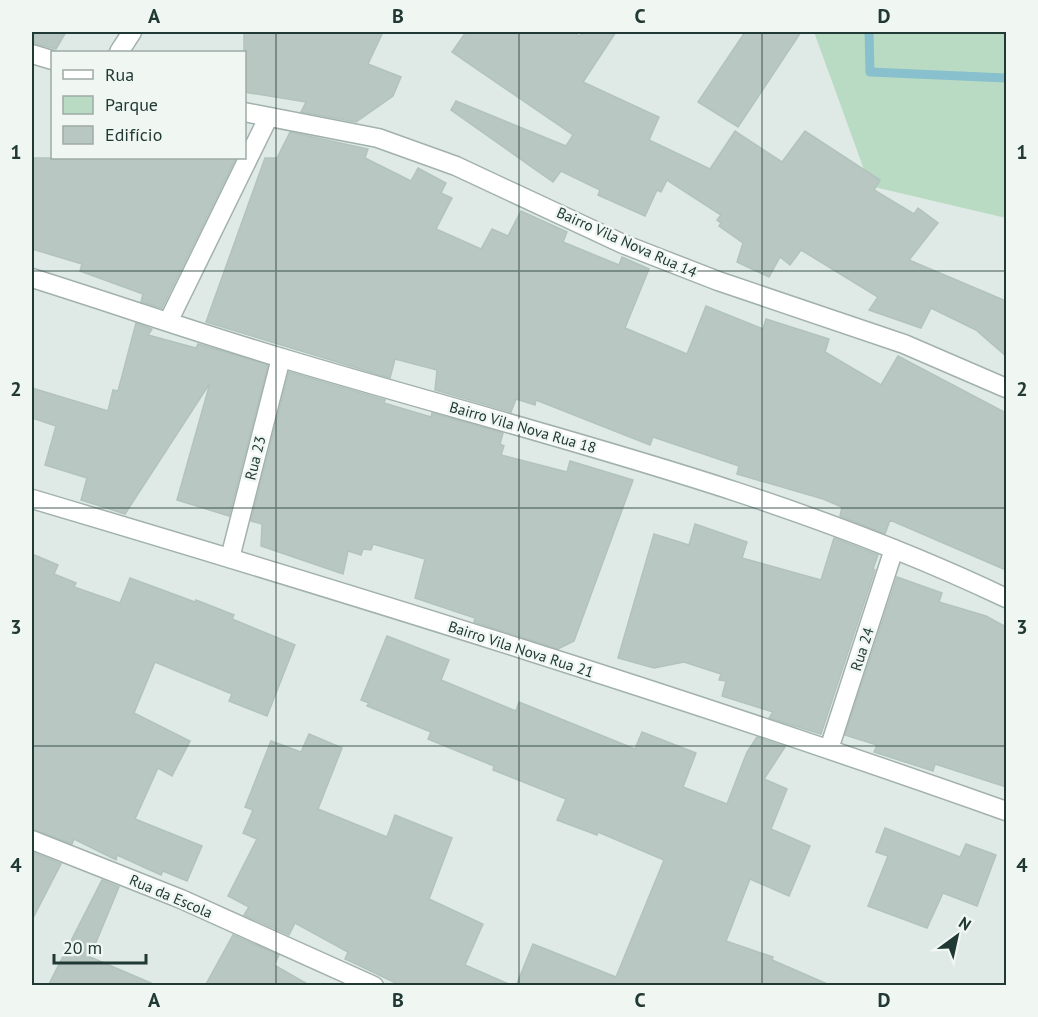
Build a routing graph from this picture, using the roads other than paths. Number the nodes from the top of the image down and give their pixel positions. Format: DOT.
graph roads {
  1 [pos="132,32"];
  2 [pos="120,51"];
  3 [pos="32,54"];
  4 [pos="51,60"];
  5 [pos="246,112"];
  6 [pos="268,118"];
  7 [pos="32,278"];
  8 [pos="169,320"];
  9 [pos="280,358"];
  10 [pos="1006,388"];
  11 [pos="32,499"];
  12 [pos="894,549"];
  13 [pos="230,558"];
  14 [pos="1006,598"];
  15 [pos="829,749"];
  16 [pos="1006,811"];
  17 [pos="32,840"];
  18 [pos="369,985"];
  1 -- 2 [label="street"];
  3 -- 4 [label="street"];
  5 -- 6 [label="street, Bairro Vila Nova Rua 14"];
  6 -- 8 [label="street"];
  6 -- 10 [label="street, Bairro Vila Nova Rua 14"];
  7 -- 8 [label="street, Bairro Vila Nova Rua 18"];
  8 -- 9 [label="street, Bairro Vila Nova Rua 18"];
  9 -- 12 [label="street, Bairro Vila Nova Rua 18"];
  9 -- 13 [label="street, Rua 23"];
  11 -- 13 [label="street, Bairro Vila Nova Rua 21"];
  12 -- 14 [label="street, Bairro Vila Nova Rua 18"];
  12 -- 15 [label="street, Rua 24"];
  13 -- 15 [label="street, Bairro Vila Nova Rua 21"];
  15 -- 16 [label="street, Bairro Vila Nova Rua 21"];
  17 -- 18 [label="street, Rua da Escola"];
}
